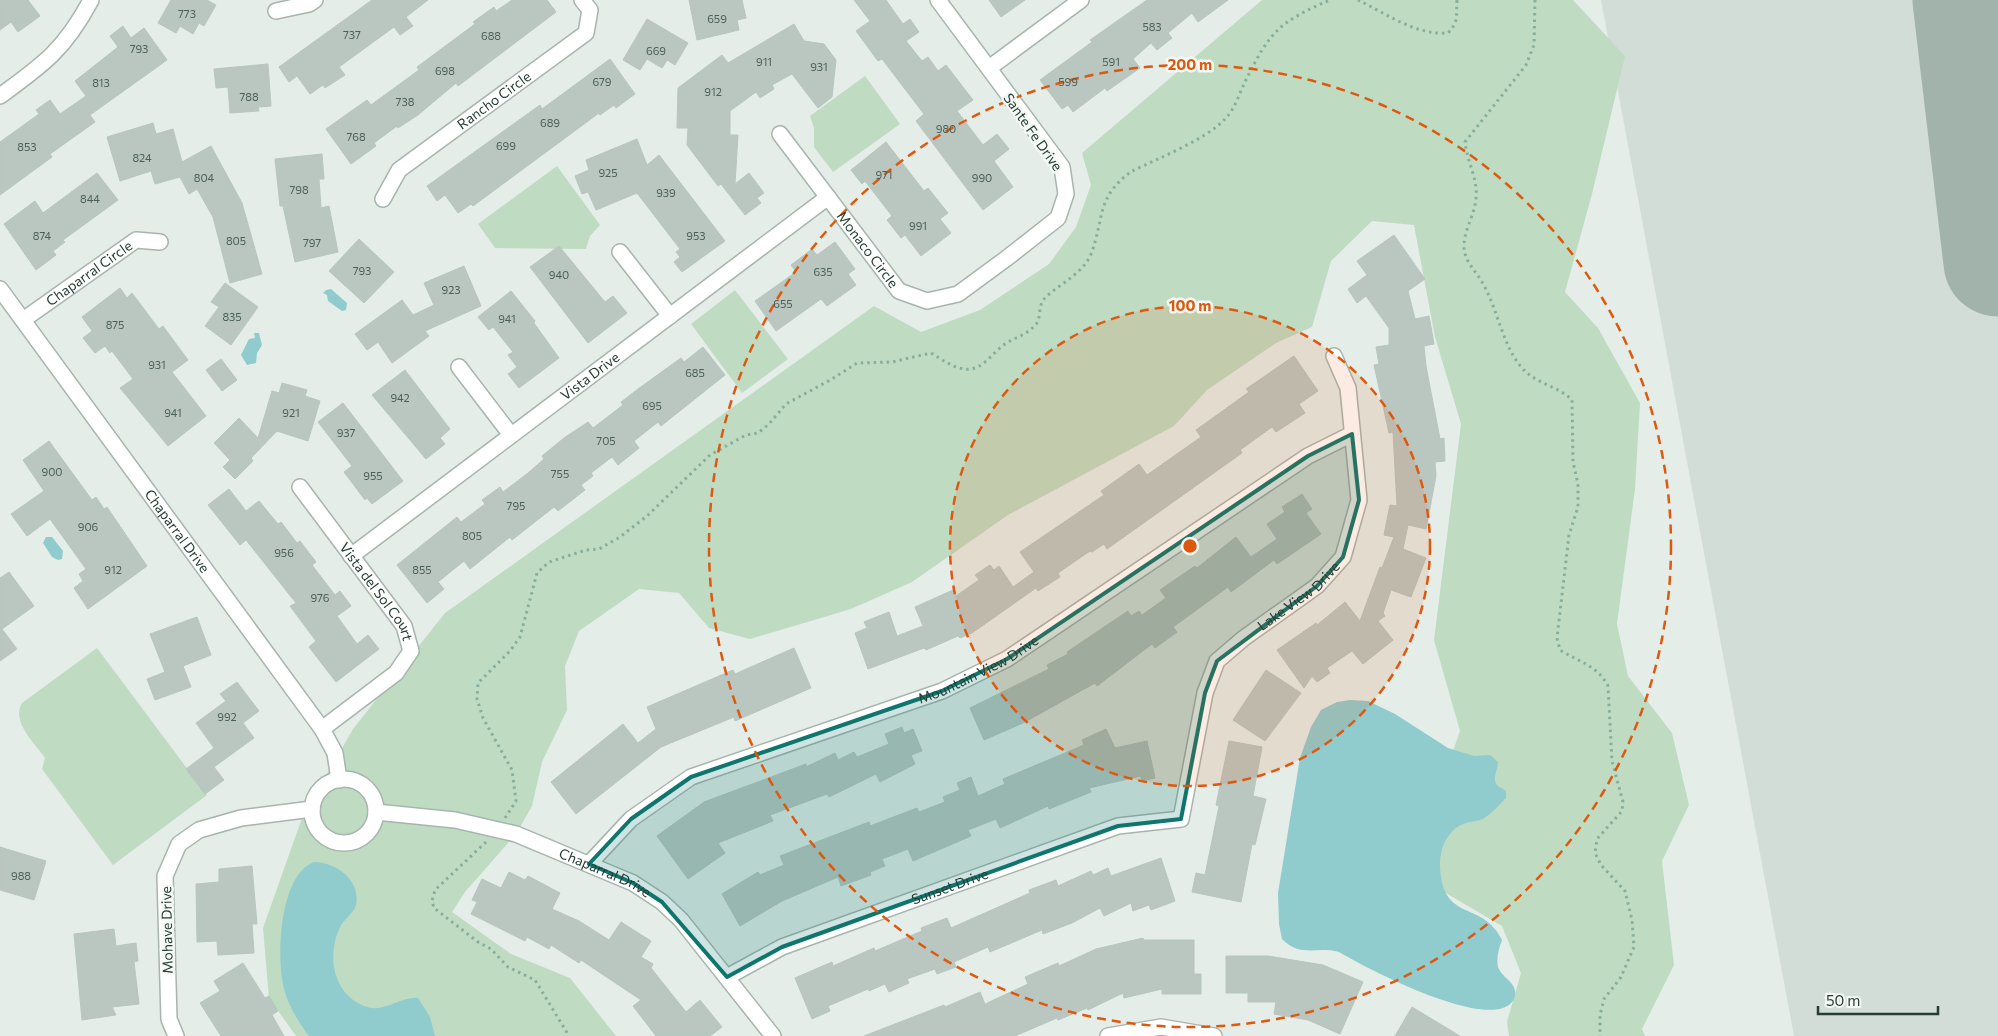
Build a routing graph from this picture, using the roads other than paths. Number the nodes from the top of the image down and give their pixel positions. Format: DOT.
graph roads {
  1 [pos="91,0"];
  2 [pos="315,0"];
  3 [pos="582,0"];
  4 [pos="938,0"];
  5 [pos="1081,0"];
  6 [pos="276,11"];
  7 [pos="989,68"];
  8 [pos="0,96"];
  9 [pos="780,134"];
  10 [pos="828,197"];
  11 [pos="384,199"];
  12 [pos="160,242"];
  13 [pos="620,252"];
  14 [pos="1007,258"];
  15 [pos="0,289"];
  16 [pos="670,316"];
  17 [pos="23,320"];
  18 [pos="1334,356"];
  19 [pos="459,367"];
  20 [pos="1352,434"];
  21 [pos="511,435"];
  22 [pos="300,487"];
  23 [pos="351,556"];
  24 [pos="322,729"];
  25 [pos="339,780"];
  26 [pos="312,809"];
  27 [pos="376,812"];
  28 [pos="1181,819"];
  29 [pos="589,864"];
  30 [pos="727,977"];
  31 [pos="1112,1035"];
  32 [pos="176,1036"];
  33 [pos="774,1036"];
  34 [pos="1214,1036"];
  1 -- 8 [label="street"];
  2 -- 6 [label="street"];
  3 -- 11 [label="street, Rancho Circle"];
  4 -- 7 [label="street, Sante Fe Drive"];
  5 -- 7 [label="street"];
  7 -- 14 [label="street, Sante Fe Drive"];
  9 -- 10 [label="street, Monaco Circle"];
  10 -- 14 [label="street, Monaco Circle"];
  10 -- 16 [label="street, Vista Drive"];
  12 -- 17 [label="street, Chaparral Circle"];
  13 -- 16 [label="street"];
  15 -- 17 [label="street, Chaparral Drive"];
  16 -- 21 [label="street, Vista Drive"];
  17 -- 24 [label="street, Chaparral Drive"];
  18 -- 20 [label="street, Lake View Drive"];
  19 -- 21 [label="street"];
  20 -- 28 [label="street, Lake View Drive"];
  20 -- 29 [label="street, Mountain View Drive"];
  21 -- 23 [label="street, Vista Drive"];
  22 -- 23 [label="street, Vista del Sol Court"];
  23 -- 24 [label="street, Vista del Sol Court"];
  24 -- 25 [label="street, Chaparral Drive"];
  25 -- 26 [label="street"];
  25 -- 27 [label="street"];
  26 -- 27 [label="street"];
  26 -- 32 [label="street, Mohave Drive"];
  27 -- 29 [label="street, Chaparral Drive"];
  28 -- 30 [label="street, Sunset Drive"];
  29 -- 30 [label="street, Chaparral Drive"];
  30 -- 33 [label="street, Chaparral Drive"];
  31 -- 34 [label="street"];
}
